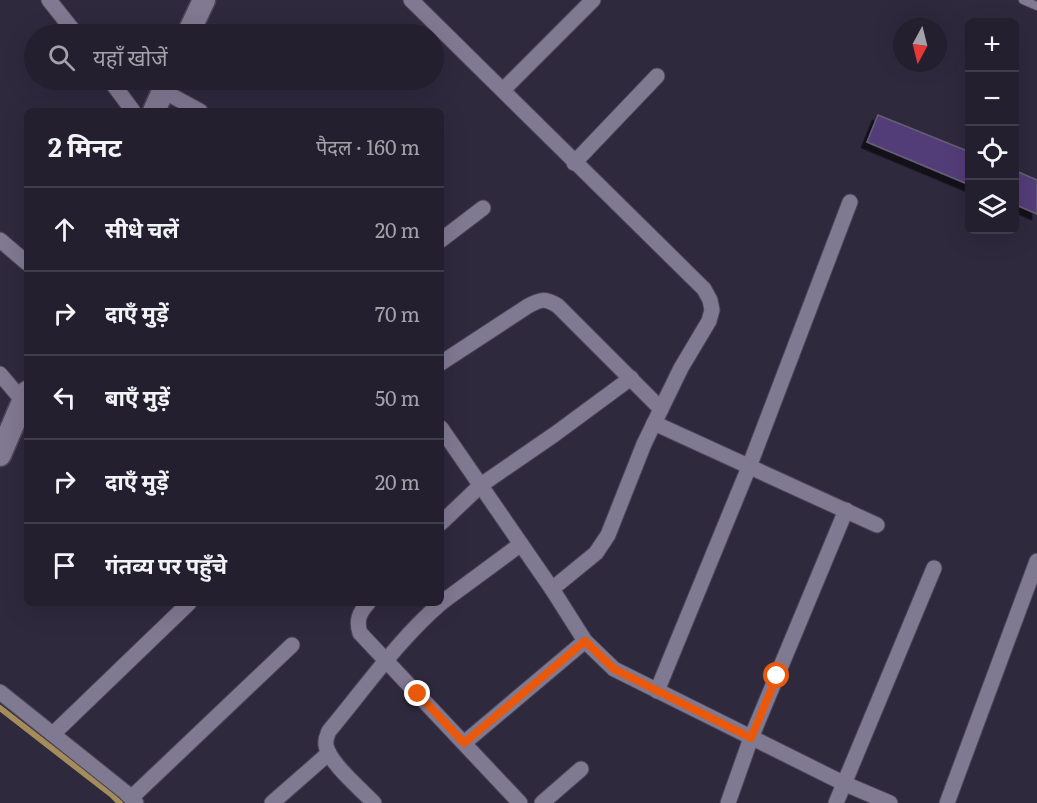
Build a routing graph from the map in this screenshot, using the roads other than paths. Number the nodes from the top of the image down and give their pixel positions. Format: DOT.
graph roads {
  1 [pos="49,0"];
  2 [pos="204,0"];
  3 [pos="411,0"];
  4 [pos="593,0"];
  5 [pos="1023,0"];
  6 [pos="1037,6"];
  7 [pos="68,24"];
  8 [pos="193,24"];
  9 [pos="436,24"];
  10 [pos="444,32"];
  11 [pos="657,76"];
  12 [pos="117,90"];
  13 [pos="164,90"];
  14 [pos="173,90"];
  15 [pos="503,90"];
  16 [pos="131,108"];
  17 [pos="155,108"];
  18 [pos="196,108"];
  19 [pos="574,163"];
  20 [pos="850,202"];
  21 [pos="483,208"];
  22 [pos="444,238"];
  23 [pos="0,240"];
  24 [pos="24,260"];
  25 [pos="444,361"];
  26 [pos="0,374"];
  27 [pos="631,378"];
  28 [pos="24,395"];
  29 [pos="24,398"];
  30 [pos="661,409"];
  31 [pos="654,423"];
  32 [pos="444,432"];
  33 [pos="0,455"];
  34 [pos="749,467"];
  35 [pos="481,486"];
  36 [pos="846,510"];
  37 [pos="444,520"];
  38 [pos="878,525"];
  39 [pos="521,544"];
  40 [pos="1037,561"];
  41 [pos="934,568"];
  42 [pos="552,589"];
  43 [pos="444,601"];
  44 [pos="186,606"];
  45 [pos="366,606"];
  46 [pos="437,606"];
  47 [pos="585,641"];
  48 [pos="292,645"];
  49 [pos="387,662"];
  50 [pos="657,691"];
  51 [pos="0,692"];
  52 [pos="52,734"];
  53 [pos="751,738"];
  54 [pos="464,743"];
  55 [pos="329,753"];
  56 [pos="581,769"];
  57 [pos="843,783"];
  58 [pos="133,800"];
  59 [pos="272,803"];
  60 [pos="374,803"];
  61 [pos="520,803"];
  62 [pos="542,803"];
  63 [pos="728,803"];
  64 [pos="836,803"];
  65 [pos="890,803"];
  66 [pos="947,803"];
  1 -- 7 [label="street"];
  2 -- 8 [label="street"];
  3 -- 9 [label="street"];
  4 -- 15 [label="street"];
  5 -- 6 [label="lane"];
  10 -- 15 [label="street"];
  11 -- 19 [label="street"];
  12 -- 16 [label="street"];
  13 -- 17 [label="street"];
  14 -- 18 [label="street"];
  15 -- 19 [label="street"];
  19 -- 30 [label="street"];
  20 -- 34 [label="street"];
  21 -- 22 [label="street"];
  23 -- 24 [label="street"];
  25 -- 27 [label="street"];
  26 -- 28 [label="street"];
  27 -- 30 [label="street"];
  27 -- 35 [label="street"];
  29 -- 33 [label="street"];
  30 -- 31 [label="street"];
  31 -- 34 [label="street"];
  31 -- 42 [label="street"];
  32 -- 35 [label="street"];
  34 -- 36 [label="street"];
  34 -- 50 [label="street"];
  35 -- 37 [label="street"];
  35 -- 39 [label="street"];
  36 -- 38 [label="street"];
  36 -- 53 [label="street"];
  39 -- 42 [label="street"];
  39 -- 43 [label="street"];
  40 -- 66 [label="street"];
  41 -- 57 [label="street"];
  42 -- 47 [label="street"];
  44 -- 52 [label="street"];
  45 -- 49 [label="street"];
  46 -- 49 [label="street"];
  47 -- 50 [label="street"];
  47 -- 54 [label="street"];
  48 -- 58 [label="street"];
  49 -- 54 [label="street"];
  49 -- 55 [label="street"];
  50 -- 53 [label="street"];
  51 -- 52 [label="street"];
  52 -- 58 [label="street"];
  53 -- 57 [label="street"];
  53 -- 63 [label="street"];
  54 -- 61 [label="street"];
  55 -- 59 [label="street"];
  55 -- 60 [label="street"];
  56 -- 62 [label="street"];
  57 -- 64 [label="street"];
  57 -- 65 [label="street"];
}
